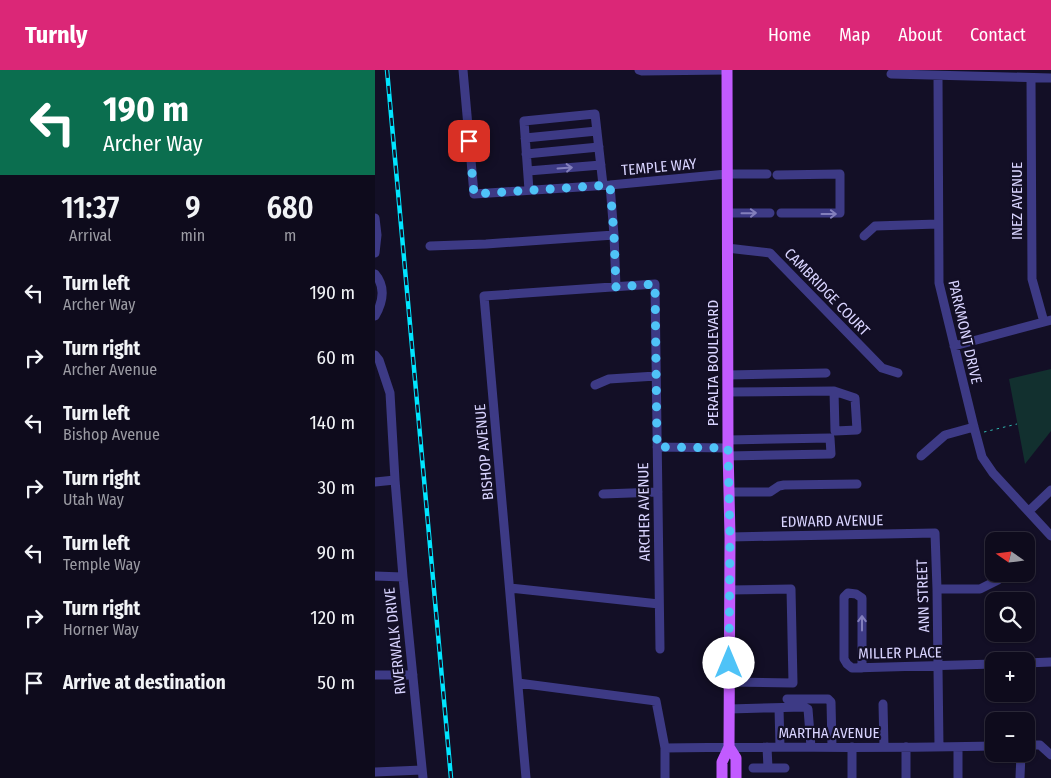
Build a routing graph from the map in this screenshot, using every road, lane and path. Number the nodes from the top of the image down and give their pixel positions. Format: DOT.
graph roads {
  1 [pos="463,70"];
  2 [pos="639,70"];
  3 [pos="727,70"];
  4 [pos="891,74"];
  5 [pos="938,76"];
  6 [pos="1031,78"];
  7 [pos="1051,78"];
  8 [pos="597,131"];
  9 [pos="525,138"];
  10 [pos="599,147"];
  11 [pos="526,154"];
  12 [pos="601,165"];
  13 [pos="528,171"];
  14 [pos="727,174"];
  15 [pos="767,174"];
  16 [pos="777,174"];
  17 [pos="606,185"];
  18 [pos="529,190"];
  19 [pos="727,213"];
  20 [pos="770,213"];
  21 [pos="781,213"];
  22 [pos="375,218"];
  23 [pos="938,224"];
  24 [pos="614,235"];
  25 [pos="864,236"];
  26 [pos="430,246"];
  27 [pos="727,248"];
  28 [pos="375,253"];
  29 [pos="375,274"];
  30 [pos="655,284"];
  31 [pos="616,287"];
  32 [pos="375,316"];
  33 [pos="1047,321"];
  34 [pos="954,346"];
  35 [pos="375,355"];
  36 [pos="826,373"];
  37 [pos="899,373"];
  38 [pos="728,375"];
  39 [pos="656,376"];
  40 [pos="595,386"];
  41 [pos="834,390"];
  42 [pos="728,392"];
  43 [pos="1017,424"];
  44 [pos="975,431"];
  45 [pos="657,447"];
  46 [pos="728,448"];
  47 [pos="921,456"];
  48 [pos="395,480"];
  49 [pos="375,482"];
  50 [pos="857,484"];
  51 [pos="1051,490"];
  52 [pos="658,492"];
  53 [pos="729,492"];
  54 [pos="603,494"];
  55 [pos="1029,511"];
  56 [pos="935,533"];
  57 [pos="1051,536"];
  58 [pos="730,537"];
  59 [pos="375,576"];
  60 [pos="403,577"];
  61 [pos="994,582"];
  62 [pos="510,588"];
  63 [pos="937,589"];
  64 [pos="730,590"];
  65 [pos="659,604"];
  66 [pos="660,649"];
  67 [pos="1051,662"];
  68 [pos="1035,663"];
  69 [pos="985,664"];
  70 [pos="938,666"];
  71 [pos="862,668"];
  72 [pos="375,675"];
  73 [pos="413,675"];
  74 [pos="729,682"];
  75 [pos="518,683"];
  76 [pos="787,698"];
  77 [pos="883,704"];
  78 [pos="779,708"];
  79 [pos="729,709"];
  80 [pos="1035,745"];
  81 [pos="985,746"];
  82 [pos="729,747"];
  83 [pos="767,747"];
  84 [pos="781,747"];
  85 [pos="811,747"];
  86 [pos="832,747"];
  87 [pos="852,747"];
  88 [pos="884,747"];
  89 [pos="907,747"];
  90 [pos="939,747"];
  91 [pos="959,747"];
  92 [pos="665,748"];
  93 [pos="1051,755"];
  94 [pos="1021,762"];
  95 [pos="753,768"];
  96 [pos="768,768"];
  97 [pos="785,768"];
  98 [pos="375,772"];
  99 [pos="423,774"];
  100 [pos="1020,776"];
  101 [pos="526,778"];
  102 [pos="665,778"];
  103 [pos="722,778"];
  104 [pos="736,778"];
  105 [pos="852,778"];
  106 [pos="906,778"];
  107 [pos="958,778"];
  1 -- 18 [label="street, TEMPLE WAY"];
  2 -- 3 [label="street"];
  3 -- 14 [label="main road, PERALTA BOULEVARD"];
  4 -- 5 [label="street"];
  5 -- 6 [label="street"];
  5 -- 23 [label="street, PARKMONT DRIVE"];
  6 -- 7 [label="street"];
  6 -- 33 [label="street, INEZ AVENUE"];
  8 -- 9 [label="street"];
  8 -- 9 [label="street"];
  8 -- 10 [label="street"];
  9 -- 11 [label="street"];
  10 -- 11 [label="street"];
  10 -- 12 [label="street"];
  11 -- 13 [label="street"];
  13 -- 12 [label="street, one-way"];
  12 -- 17 [label="street"];
  13 -- 18 [label="street"];
  14 -- 15 [label="street, TEMPLE WAY"];
  14 -- 17 [label="street, TEMPLE WAY"];
  14 -- 19 [label="main road, PERALTA BOULEVARD"];
  21 -- 16 [label="street, one-way"];
  17 -- 18 [label="street, TEMPLE WAY"];
  17 -- 24 [label="street"];
  19 -- 20 [label="street, one-way"];
  19 -- 27 [label="main road, PERALTA BOULEVARD"];
  22 -- 28 [label="street"];
  23 -- 25 [label="street"];
  23 -- 34 [label="street, PARKMONT DRIVE"];
  24 -- 26 [label="street"];
  24 -- 31 [label="street"];
  27 -- 37 [label="street, CAMBRIDGE COURT"];
  27 -- 38 [label="main road, PERALTA BOULEVARD"];
  29 -- 32 [label="street"];
  30 -- 31 [label="street, BISHOP AVENUE"];
  30 -- 39 [label="street, ARCHER AVENUE"];
  31 -- 62 [label="street, BISHOP AVENUE"];
  33 -- 34 [label="street"];
  34 -- 44 [label="street, PARKMONT DRIVE"];
  35 -- 48 [label="street, RIVERWALK DRIVE"];
  36 -- 38 [label="street"];
  38 -- 42 [label="main road, PERALTA BOULEVARD"];
  39 -- 40 [label="street"];
  39 -- 45 [label="street, ARCHER AVENUE"];
  41 -- 41 [label="street"];
  41 -- 42 [label="street"];
  42 -- 46 [label="main road, PERALTA BOULEVARD"];
  43 -- 44 [label="path"];
  44 -- 47 [label="street"];
  44 -- 55 [label="street, PARKMONT DRIVE"];
  45 -- 46 [label="street"];
  45 -- 52 [label="street, ARCHER AVENUE"];
  46 -- 46 [label="street"];
  46 -- 53 [label="main road, PERALTA BOULEVARD"];
  48 -- 49 [label="street"];
  48 -- 60 [label="street, RIVERWALK DRIVE"];
  50 -- 53 [label="street"];
  51 -- 55 [label="street"];
  52 -- 54 [label="street"];
  52 -- 65 [label="street, ARCHER AVENUE"];
  53 -- 58 [label="main road, PERALTA BOULEVARD"];
  55 -- 57 [label="street, PARKMONT DRIVE"];
  56 -- 58 [label="street, EDWARD AVENUE"];
  56 -- 63 [label="street, ANN STREET"];
  58 -- 64 [label="main road, PERALTA BOULEVARD"];
  59 -- 60 [label="street"];
  60 -- 73 [label="street, RIVERWALK DRIVE"];
  61 -- 63 [label="street"];
  62 -- 65 [label="street"];
  62 -- 75 [label="street, BISHOP AVENUE"];
  63 -- 70 [label="street, ANN STREET"];
  64 -- 74 [label="main road, PERALTA BOULEVARD"];
  64 -- 74 [label="street"];
  65 -- 66 [label="street, ARCHER AVENUE"];
  67 -- 68 [label="street"];
  69 -- 70 [label="street, MILLER PLACE"];
  70 -- 71 [label="street, MILLER PLACE"];
  70 -- 90 [label="street, ANN STREET"];
  71 -- 71 [label="street, MILLER PLACE, one-way"];
  72 -- 73 [label="street"];
  73 -- 99 [label="street, RIVERWALK DRIVE"];
  74 -- 79 [label="main road, PERALTA BOULEVARD"];
  75 -- 92 [label="street"];
  75 -- 101 [label="street, BISHOP AVENUE"];
  76 -- 86 [label="street"];
  77 -- 88 [label="street"];
  78 -- 79 [label="street"];
  78 -- 84 [label="street"];
  78 -- 85 [label="street"];
  79 -- 82 [label="main road, PERALTA BOULEVARD"];
  80 -- 93 [label="street"];
  81 -- 91 [label="street, MARTHA AVENUE"];
  82 -- 83 [label="street, MARTHA AVENUE"];
  82 -- 92 [label="street, MARTHA AVENUE"];
  82 -- 103 [label="main road, PERALTA BOULEVARD"];
  82 -- 104 [label="main road, PERALTA BOULEVARD"];
  83 -- 84 [label="street, MARTHA AVENUE"];
  83 -- 96 [label="street"];
  84 -- 85 [label="street, MARTHA AVENUE"];
  85 -- 86 [label="street, MARTHA AVENUE"];
  86 -- 87 [label="street, MARTHA AVENUE"];
  87 -- 88 [label="street, MARTHA AVENUE"];
  87 -- 105 [label="street"];
  88 -- 89 [label="street, MARTHA AVENUE"];
  89 -- 90 [label="street, MARTHA AVENUE"];
  89 -- 106 [label="street"];
  90 -- 91 [label="street, MARTHA AVENUE"];
  91 -- 107 [label="street"];
  92 -- 102 [label="street"];
  94 -- 100 [label="street"];
  95 -- 96 [label="street"];
  96 -- 97 [label="street"];
  98 -- 99 [label="street"];
}
